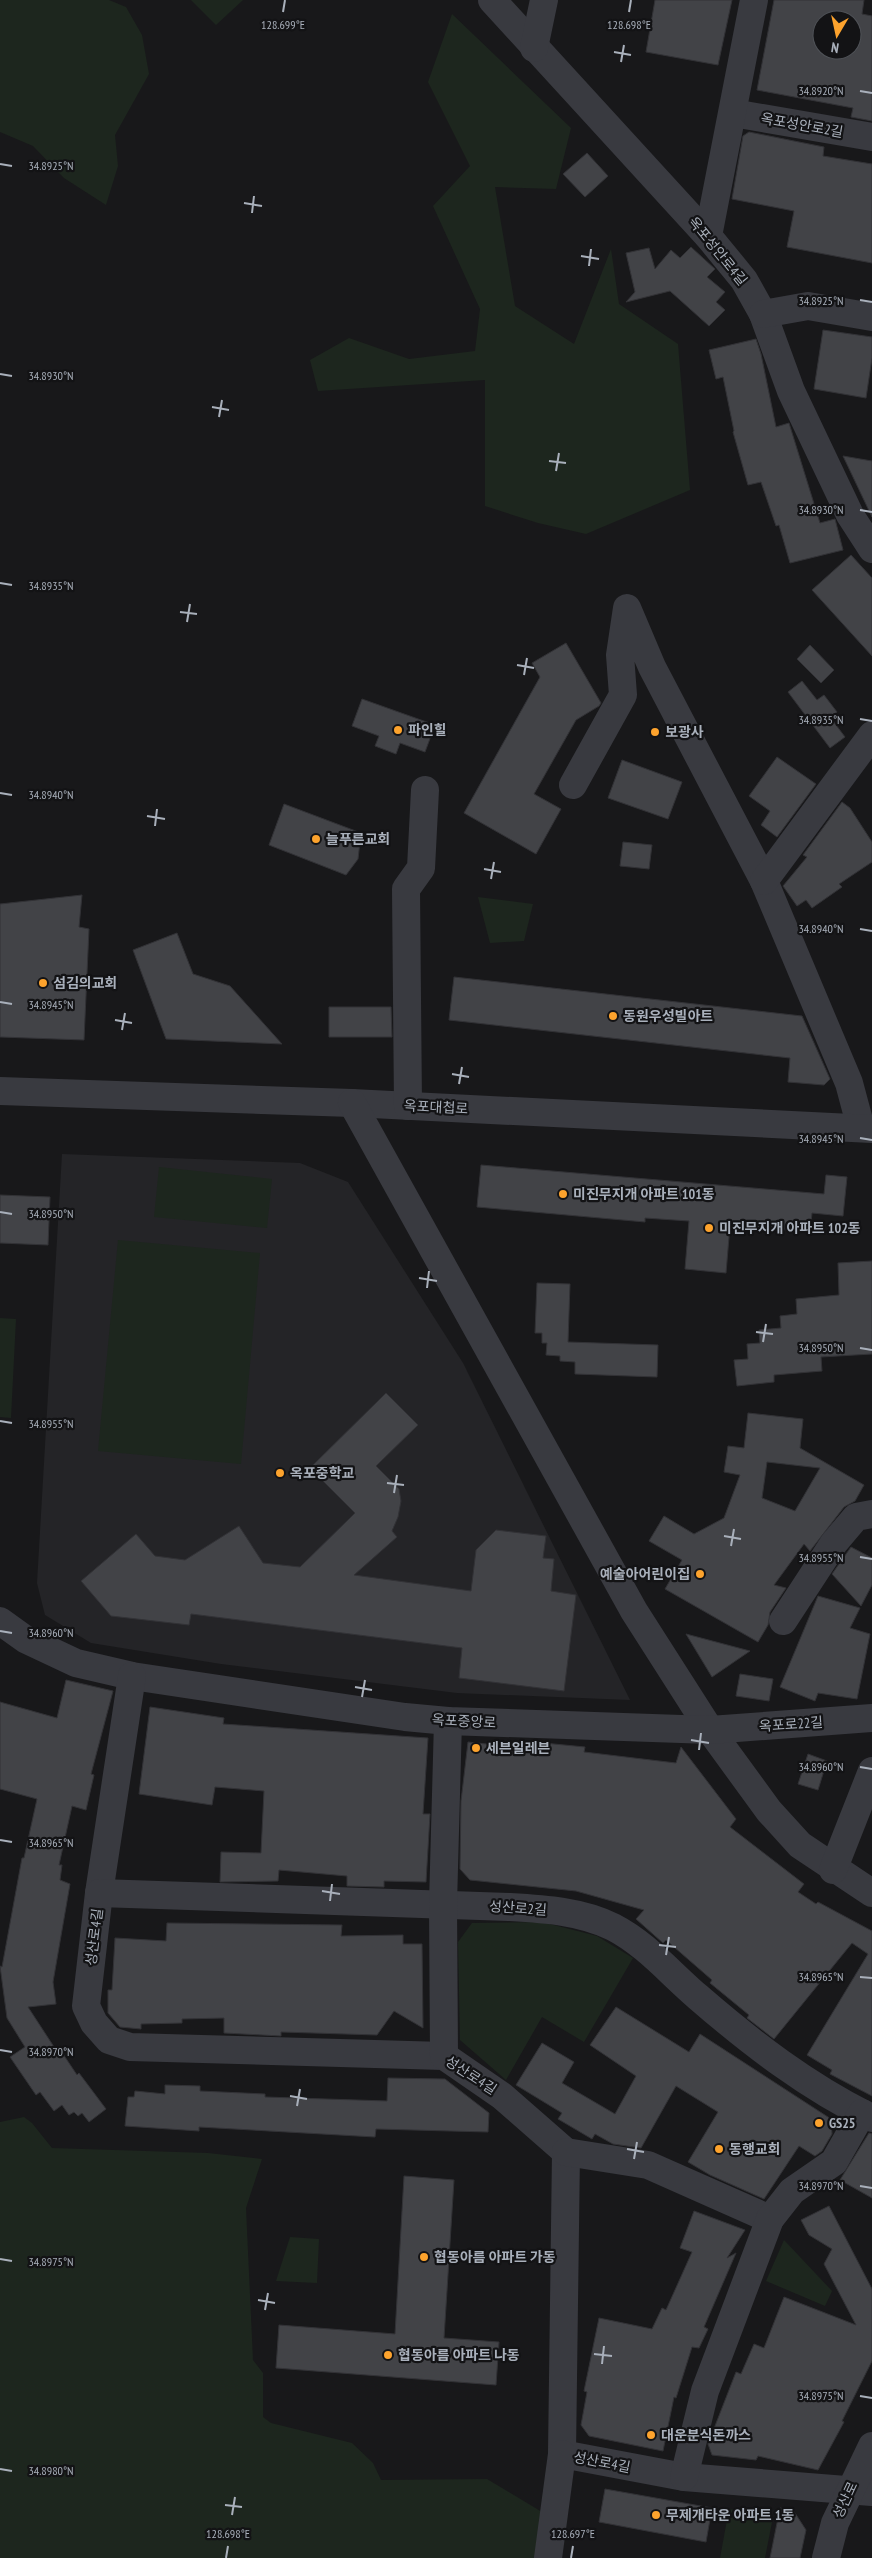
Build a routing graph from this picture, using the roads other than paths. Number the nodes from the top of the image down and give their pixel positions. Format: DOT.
graph roads {
  1 [pos="492,0"];
  2 [pos="544,0"];
  3 [pos="754,0"];
  4 [pos="534,48"];
  5 [pos="733,113"];
  6 [pos="872,137"];
  7 [pos="708,236"];
  8 [pos="763,314"];
  9 [pos="872,317"];
  10 [pos="872,549"];
  11 [pos="872,735"];
  12 [pos="573,785"];
  13 [pos="425,790"];
  14 [pos="764,882"];
  15 [pos="0,1091"];
  16 [pos="352,1103"];
  17 [pos="408,1106"];
  18 [pos="867,1129"];
  19 [pos="872,1514"];
  20 [pos="783,1621"];
  21 [pos="0,1622"];
  22 [pos="132,1676"];
  23 [pos="872,1718"];
  24 [pos="448,1721"];
  25 [pos="710,1730"];
  26 [pos="872,1771"];
  27 [pos="862,1828"];
  28 [pos="833,1870"];
  29 [pos="99,1893"];
  30 [pos="872,1893"];
  31 [pos="443,1904"];
  32 [pos="444,2056"];
  33 [pos="867,2115"];
  34 [pos="566,2152"];
  35 [pos="770,2219"];
  36 [pos="872,2446"];
  37 [pos="562,2454"];
  38 [pos="684,2477"];
  39 [pos="861,2491"];
  40 [pos="548,2558"];
  41 [pos="826,2558"];
  1 -- 4 [label="street, 옥포성안로4길"];
  2 -- 4 [label="street"];
  3 -- 5 [label="street"];
  4 -- 7 [label="street, 옥포성안로4길"];
  5 -- 6 [label="street, 옥포성안로2길"];
  5 -- 7 [label="street"];
  7 -- 8 [label="street, 옥포성안로4길"];
  8 -- 9 [label="street"];
  8 -- 10 [label="street, 옥포성안로4길"];
  11 -- 14 [label="street"];
  12 -- 14 [label="street"];
  13 -- 17 [label="street"];
  14 -- 18 [label="street"];
  15 -- 16 [label="street, 옥포대첩로"];
  16 -- 17 [label="street, 옥포대첩로"];
  16 -- 25 [label="street"];
  17 -- 18 [label="street, 옥포대첩로"];
  19 -- 20 [label="street"];
  21 -- 22 [label="street, 옥포중앙로"];
  22 -- 24 [label="street, 옥포중앙로"];
  22 -- 29 [label="street, 성산로4길"];
  23 -- 25 [label="street, 옥포로22길"];
  24 -- 25 [label="street, 옥포중앙로"];
  24 -- 31 [label="street"];
  25 -- 28 [label="street"];
  26 -- 27 [label="street"];
  27 -- 28 [label="street"];
  28 -- 30 [label="street"];
  29 -- 31 [label="street, 성산로2길"];
  29 -- 32 [label="street, 성산로4길"];
  31 -- 32 [label="street"];
  31 -- 33 [label="street, 성산로2길"];
  32 -- 34 [label="street, 성산로4길"];
  33 -- 35 [label="street"];
  34 -- 35 [label="street"];
  34 -- 37 [label="street, 성산로4길"];
  35 -- 38 [label="street"];
  36 -- 39 [label="street, 성산로"];
  37 -- 38 [label="street, 성산로4길"];
  37 -- 40 [label="street"];
  38 -- 39 [label="street, 성산로4길"];
  39 -- 41 [label="street, 성산로"];
}
